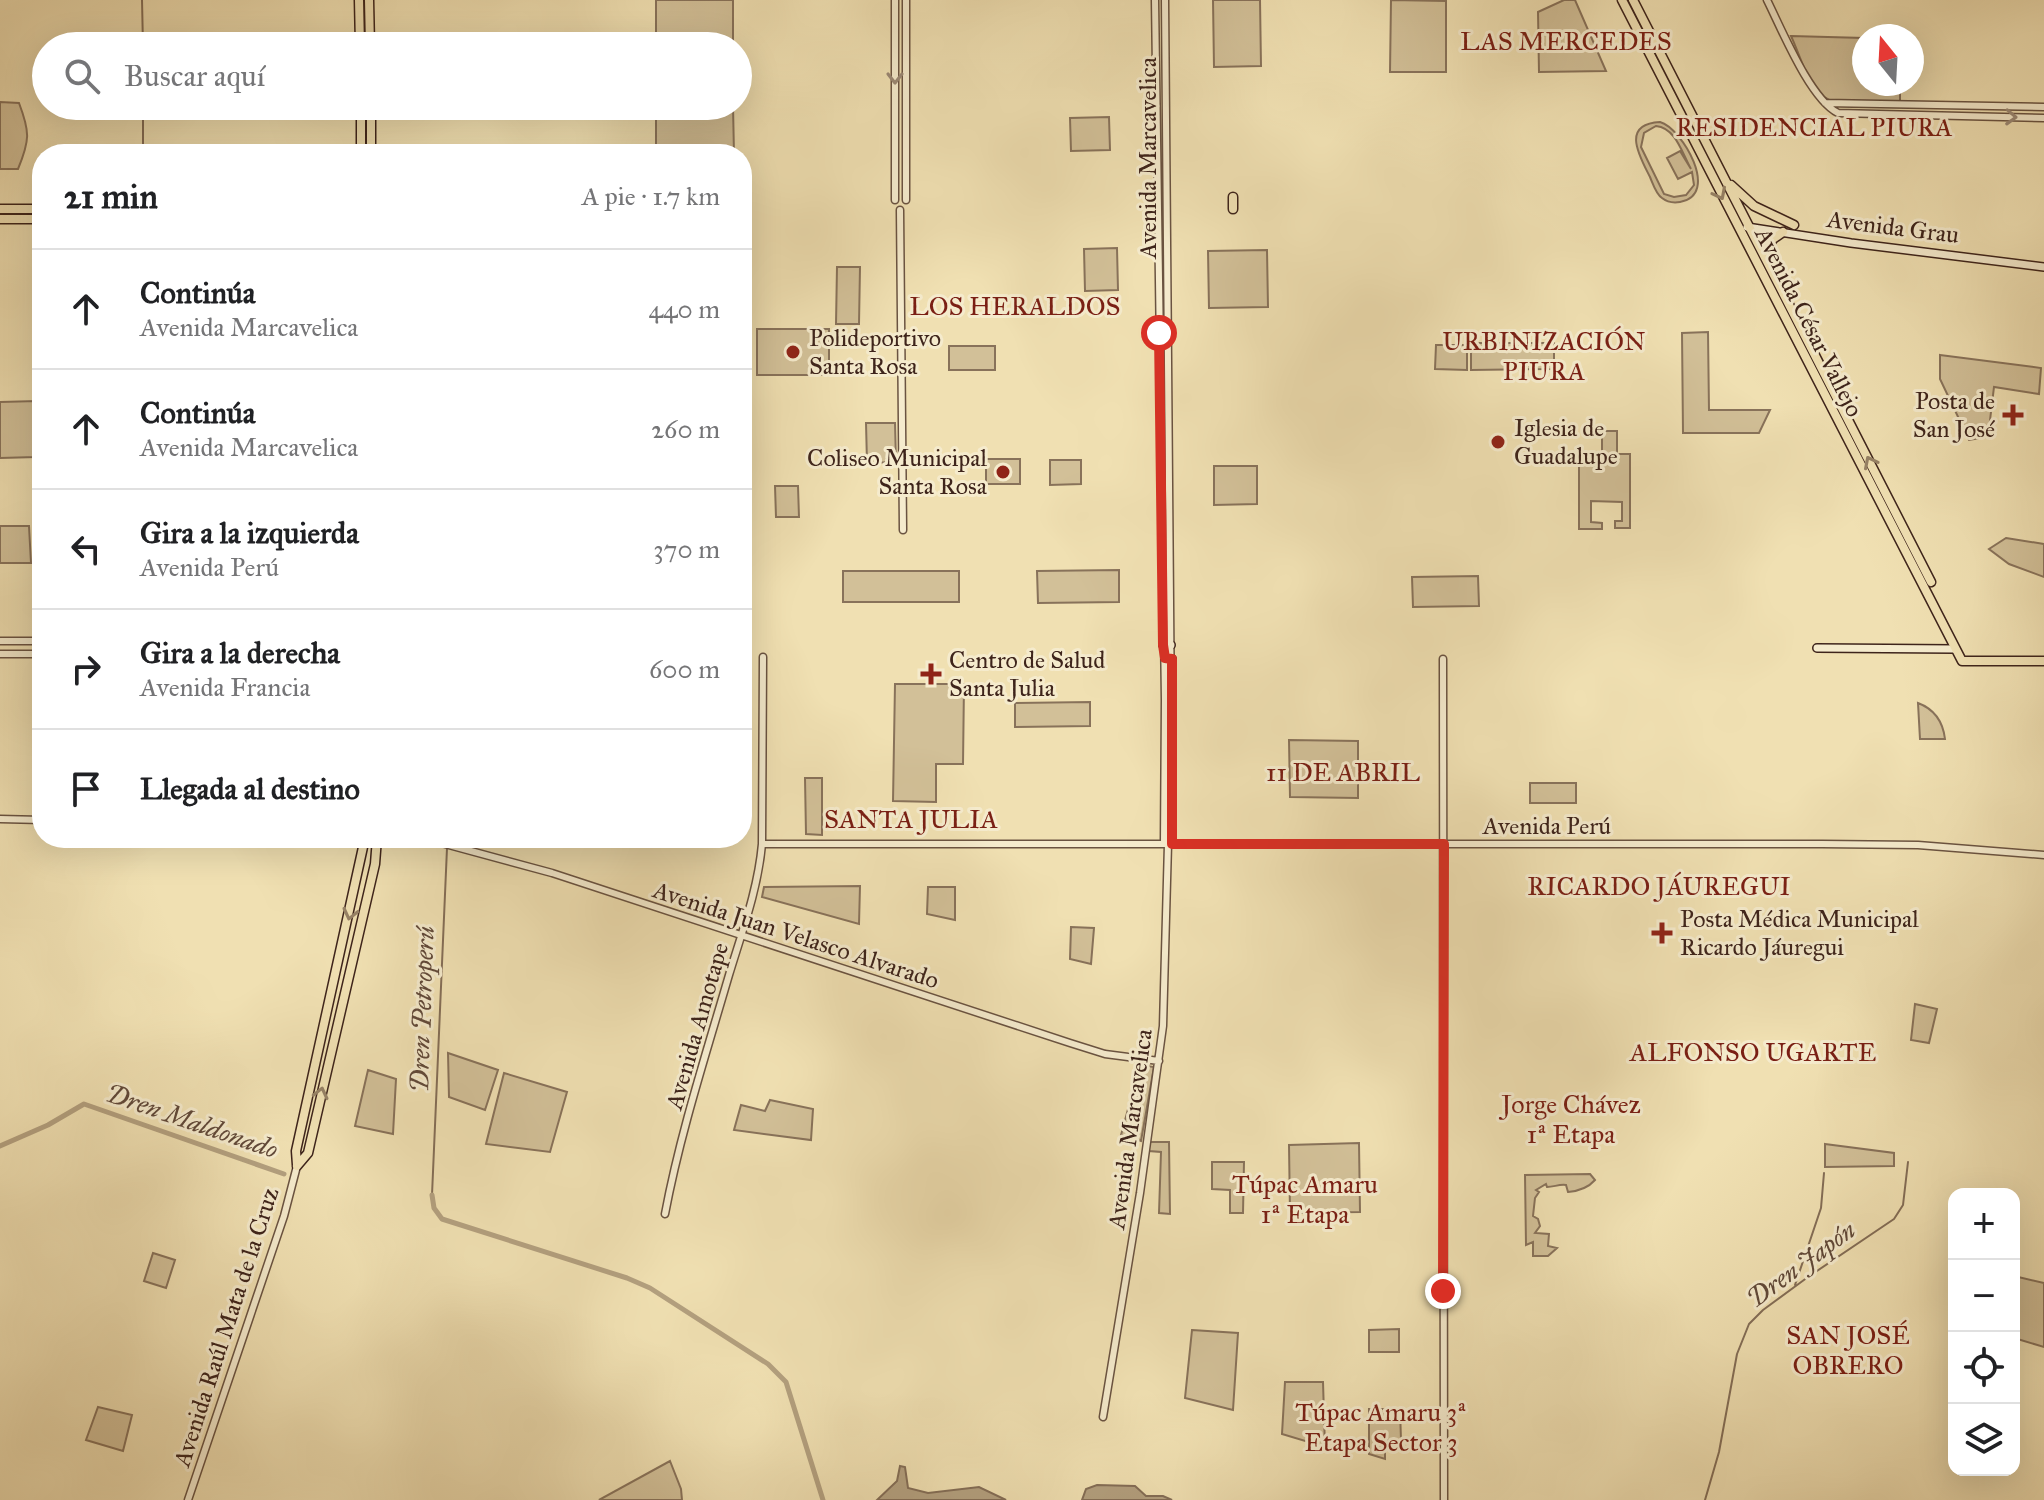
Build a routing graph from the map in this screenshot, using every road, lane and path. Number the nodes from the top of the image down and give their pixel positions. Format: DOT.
graph roads {
  1 [pos="359,0"];
  2 [pos="369,0"];
  3 [pos="895,0"];
  4 [pos="906,0"];
  5 [pos="1155,0"];
  6 [pos="1165,0"];
  7 [pos="1622,0"];
  8 [pos="1633,0"];
  9 [pos="1767,0"];
  10 [pos="895,14"];
  11 [pos="906,14"];
  12 [pos="360,32"];
  13 [pos="370,32"];
  14 [pos="895,49"];
  15 [pos="906,49"];
  16 [pos="1825,103"];
  17 [pos="2044,107"];
  18 [pos="2044,118"];
  19 [pos="361,120"];
  20 [pos="371,120"];
  21 [pos="361,144"];
  22 [pos="371,144"];
  23 [pos="1722,174"];
  24 [pos="895,178"];
  25 [pos="906,178"];
  26 [pos="1233,197"];
  27 [pos="895,200"];
  28 [pos="906,200"];
  29 [pos="0,209"];
  30 [pos="32,209"];
  31 [pos="1233,209"];
  32 [pos="900,210"];
  33 [pos="0,219"];
  34 [pos="32,219"];
  35 [pos="1794,225"];
  36 [pos="1737,226"];
  37 [pos="1751,227"];
  38 [pos="1783,232"];
  39 [pos="1764,254"];
  40 [pos="2044,267"];
  41 [pos="903,530"];
  42 [pos="1931,582"];
  43 [pos="0,641"];
  44 [pos="32,641"];
  45 [pos="1167,645"];
  46 [pos="1817,648"];
  47 [pos="1955,649"];
  48 [pos="0,654"];
  49 [pos="32,654"];
  50 [pos="763,657"];
  51 [pos="1443,659"];
  52 [pos="2044,661"];
  53 [pos="0,819"];
  54 [pos="32,820"];
  55 [pos="762,844"];
  56 [pos="1168,844"];
  57 [pos="1444,844"];
  58 [pos="363,848"];
  59 [pos="376,848"];
  60 [pos="460,848"];
  61 [pos="2044,855"];
  62 [pos="741,937"];
  63 [pos="1159,1061"];
  64 [pos="297,1166"];
  65 [pos="665,1214"];
  66 [pos="1103,1417"];
  67 [pos="188,1500"];
  68 [pos="1444,1500"];
  1 -- 12 [label="main road"];
  2 -- 13 [label="main road"];
  3 -- 10 [label="street"];
  4 -- 11 [label="street"];
  5 -- 45 [label="street, Avenida Marcavelica"];
  6 -- 45 [label="street, Avenida Marcavelica"];
  7 -- 36 [label="main road, Avenida César Vallejo, one-way"];
  8 -- 23 [label="main road, Avenida César Vallejo"];
  9 -- 16 [label="street"];
  10 -- 11 [label="street"];
  10 -- 14 [label="street"];
  11 -- 15 [label="street"];
  14 -- 15 [label="street"];
  14 -- 24 [label="street, one-way"];
  15 -- 25 [label="street"];
  16 -- 17 [label="street"];
  16 -- 18 [label="street, one-way"];
  19 -- 21 [label="main road"];
  20 -- 22 [label="main road"];
  23 -- 35 [label="main road"];
  23 -- 37 [label="main road, Avenida César Vallejo"];
  24 -- 25 [label="street"];
  24 -- 27 [label="street"];
  25 -- 28 [label="street"];
  26 -- 31 [label="main road"];
  29 -- 30 [label="main road"];
  32 -- 41 [label="street"];
  33 -- 34 [label="main road"];
  36 -- 37 [label="main road, Avenida Grau"];
  36 -- 47 [label="main road, Avenida César Vallejo"];
  37 -- 38 [label="main road, Avenida Grau"];
  37 -- 39 [label="main road, Avenida César Vallejo"];
  38 -- 39 [label="main road"];
  38 -- 40 [label="main road, Avenida Grau"];
  42 -- 39 [label="main road, Avenida César Vallejo, one-way"];
  43 -- 44 [label="street"];
  45 -- 56 [label="street, Avenida Marcavelica"];
  46 -- 47 [label="main road"];
  47 -- 52 [label="main road, Avenida César Vallejo"];
  48 -- 49 [label="street"];
  50 -- 55 [label="street, Avenida Amotape"];
  51 -- 57 [label="street"];
  53 -- 54 [label="street"];
  55 -- 56 [label="street, Avenida Perú"];
  55 -- 62 [label="street, Avenida Amotape"];
  56 -- 57 [label="street, Avenida Perú"];
  56 -- 63 [label="street, Avenida Marcavelica"];
  57 -- 61 [label="street, Avenida Perú"];
  57 -- 68 [label="street"];
  58 -- 64 [label="main road, Avenida Raúl Mata de la Cruz, one-way"];
  64 -- 59 [label="main road, Avenida Raúl Mata de la Cruz, one-way"];
  60 -- 62 [label="street, Avenida Juan Velasco Alvarado"];
  62 -- 63 [label="street, Avenida Juan Velasco Alvarado"];
  62 -- 65 [label="street, Avenida Amotape"];
  63 -- 66 [label="street, Avenida Marcavelica"];
  64 -- 67 [label="street, Avenida Raúl Mata de la Cruz"];
}
